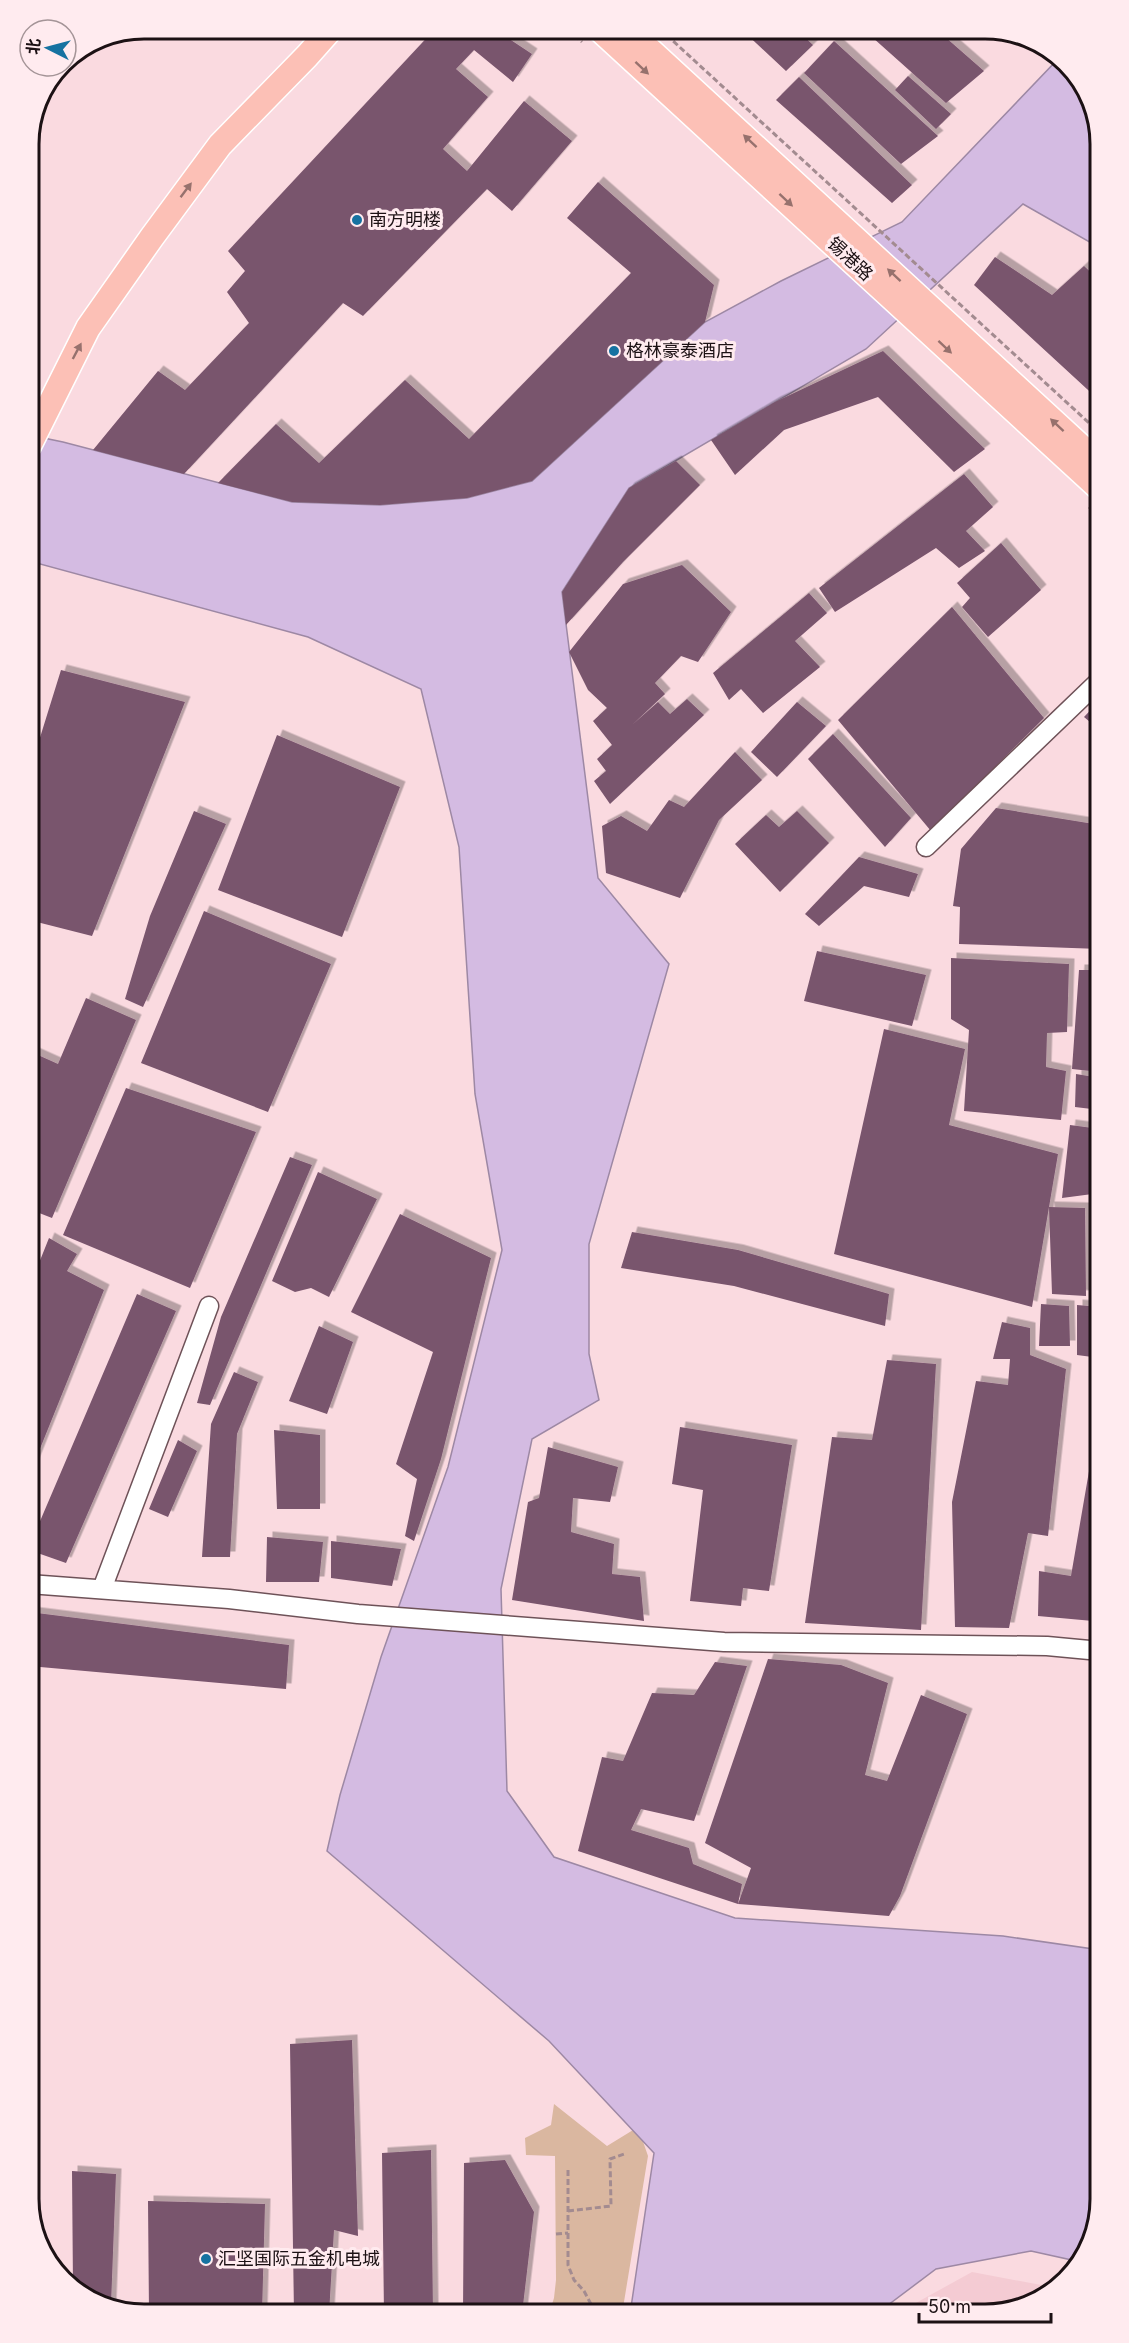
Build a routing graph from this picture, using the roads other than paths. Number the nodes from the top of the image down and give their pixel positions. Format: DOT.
graph roads {
  1 [pos="322,39"];
  2 [pos="611,39"];
  3 [pos="638,39"];
  4 [pos="871,251"];
  5 [pos="920,296"];
  6 [pos="39,424"];
  7 [pos="1090,454"];
  8 [pos="1090,477"];
  9 [pos="1090,690"];
  10 [pos="926,847"];
  11 [pos="209,1306"];
  12 [pos="39,1585"];
  13 [pos="102,1589"];
  14 [pos="1090,1650"];
  6 -- 1 [label="main road, one-way"];
  2 -- 4 [label="main road, 锡港路, one-way"];
  4 -- 3 [label="main road, 锡港路, one-way"];
  4 -- 5 [label="main road, 锡港路"];
  7 -- 5 [label="main road, 锡港路, one-way"];
  5 -- 8 [label="main road, 锡港路, one-way"];
  9 -- 10 [label="street"];
  11 -- 13 [label="street"];
  12 -- 13 [label="street"];
  13 -- 14 [label="street"];
}
